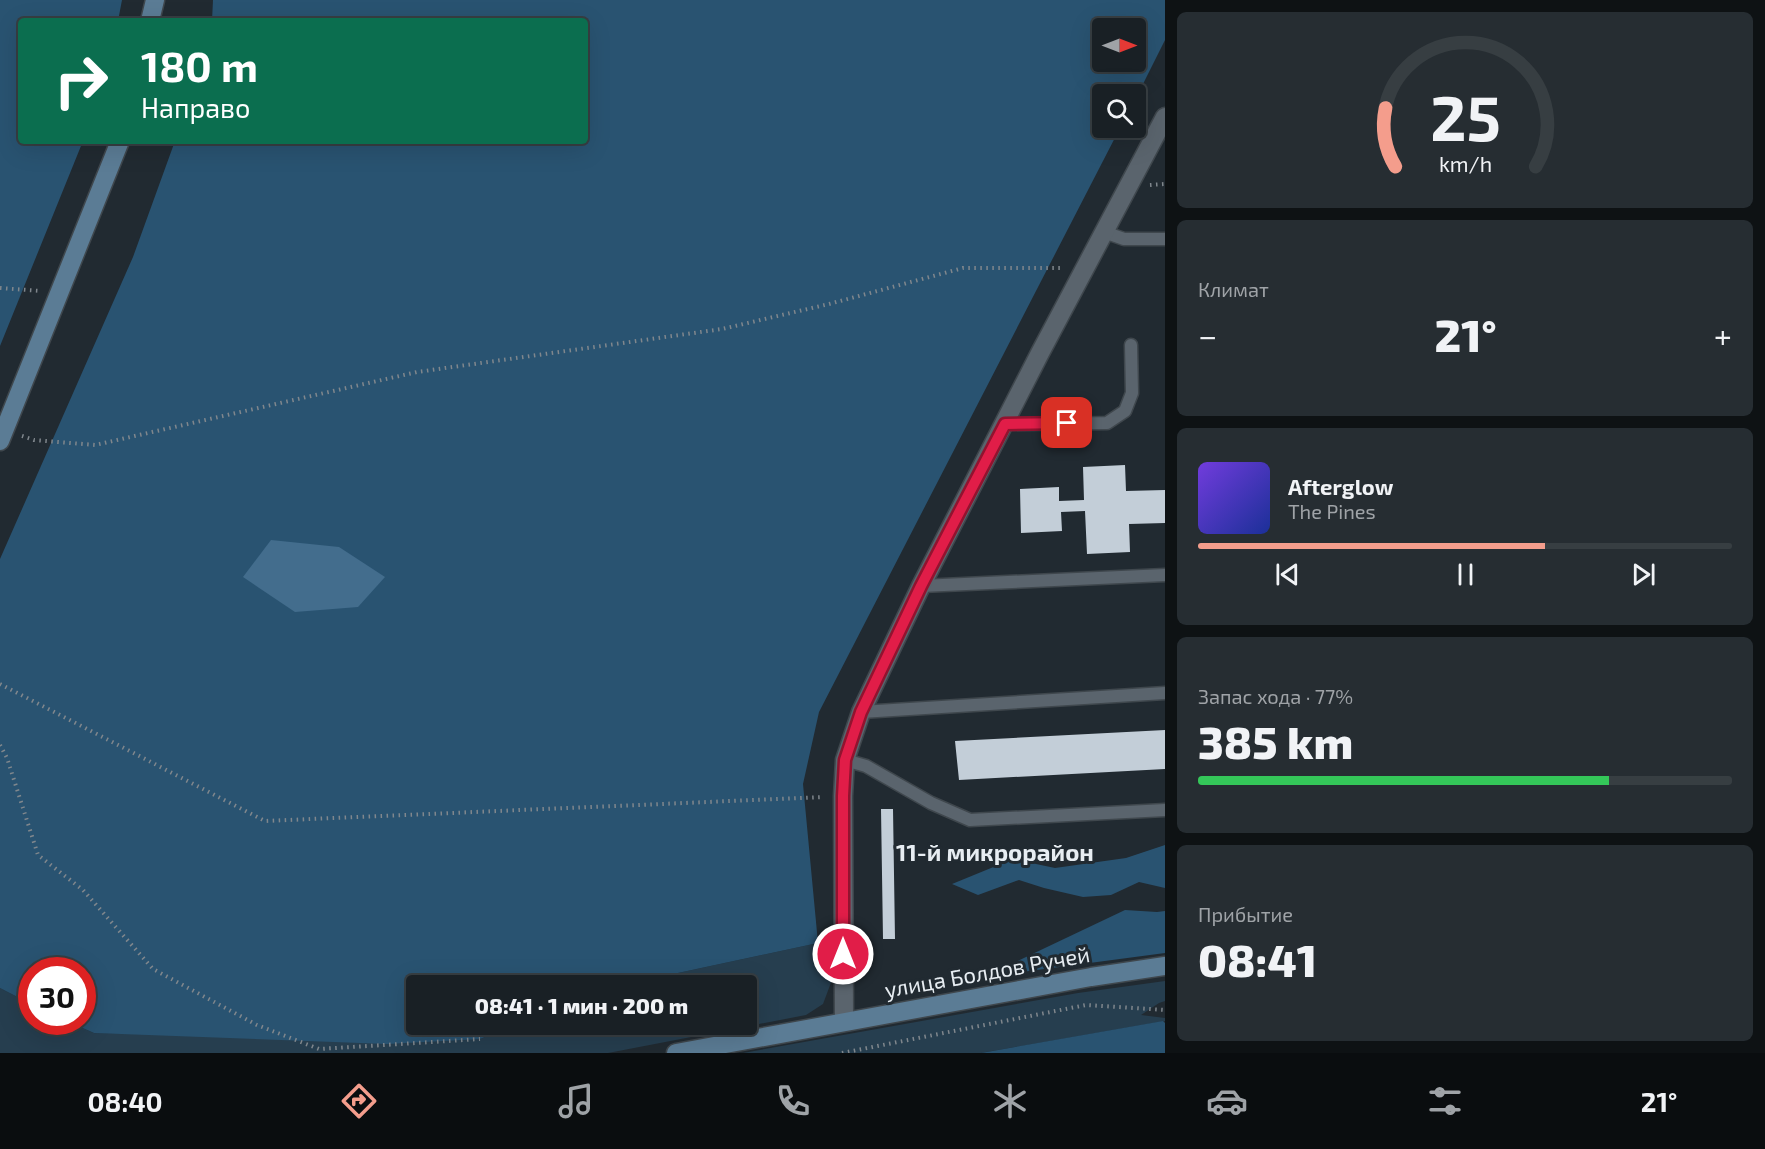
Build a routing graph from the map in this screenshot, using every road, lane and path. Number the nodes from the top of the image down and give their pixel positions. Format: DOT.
graph roads {
  1 [pos="155,0"];
  2 [pos="151,18"];
  3 [pos="1165,117"];
  4 [pos="119,144"];
  5 [pos="1104,232"];
  6 [pos="1165,239"];
  7 [pos="1085,268"];
  8 [pos="0,288"];
  9 [pos="61,289"];
  10 [pos="1131,345"];
  11 [pos="1005,424"];
  12 [pos="34,440"];
  13 [pos="0,441"];
  14 [pos="1165,575"];
  15 [pos="921,586"];
  16 [pos="0,684"];
  17 [pos="1165,693"];
  18 [pos="861,712"];
  19 [pos="0,745"];
  20 [pos="845,760"];
  21 [pos="843,796"];
  22 [pos="1165,810"];
  23 [pos="1165,966"];
  24 [pos="1165,1010"];
  25 [pos="844,1021"];
  26 [pos="480,1039"];
  27 [pos="676,1053"];
  28 [pos="842,1053"];
  1 -- 2 [label="street"];
  3 -- 5 [label="street"];
  4 -- 9 [label="street"];
  5 -- 6 [label="lane"];
  5 -- 7 [label="street"];
  7 -- 11 [label="street"];
  7 -- 12 [label="path"];
  8 -- 9 [label="path"];
  9 -- 13 [label="street"];
  10 -- 11 [label="lane"];
  11 -- 15 [label="street"];
  14 -- 15 [label="lane"];
  15 -- 18 [label="street"];
  16 -- 21 [label="path"];
  17 -- 18 [label="lane"];
  18 -- 20 [label="street"];
  19 -- 26 [label="path"];
  20 -- 21 [label="street"];
  20 -- 22 [label="lane"];
  21 -- 25 [label="street"];
  23 -- 25 [label="street, улица Болдов Ручей"];
  24 -- 28 [label="path"];
  25 -- 27 [label="street, улица Болдов Ручей"];
}
